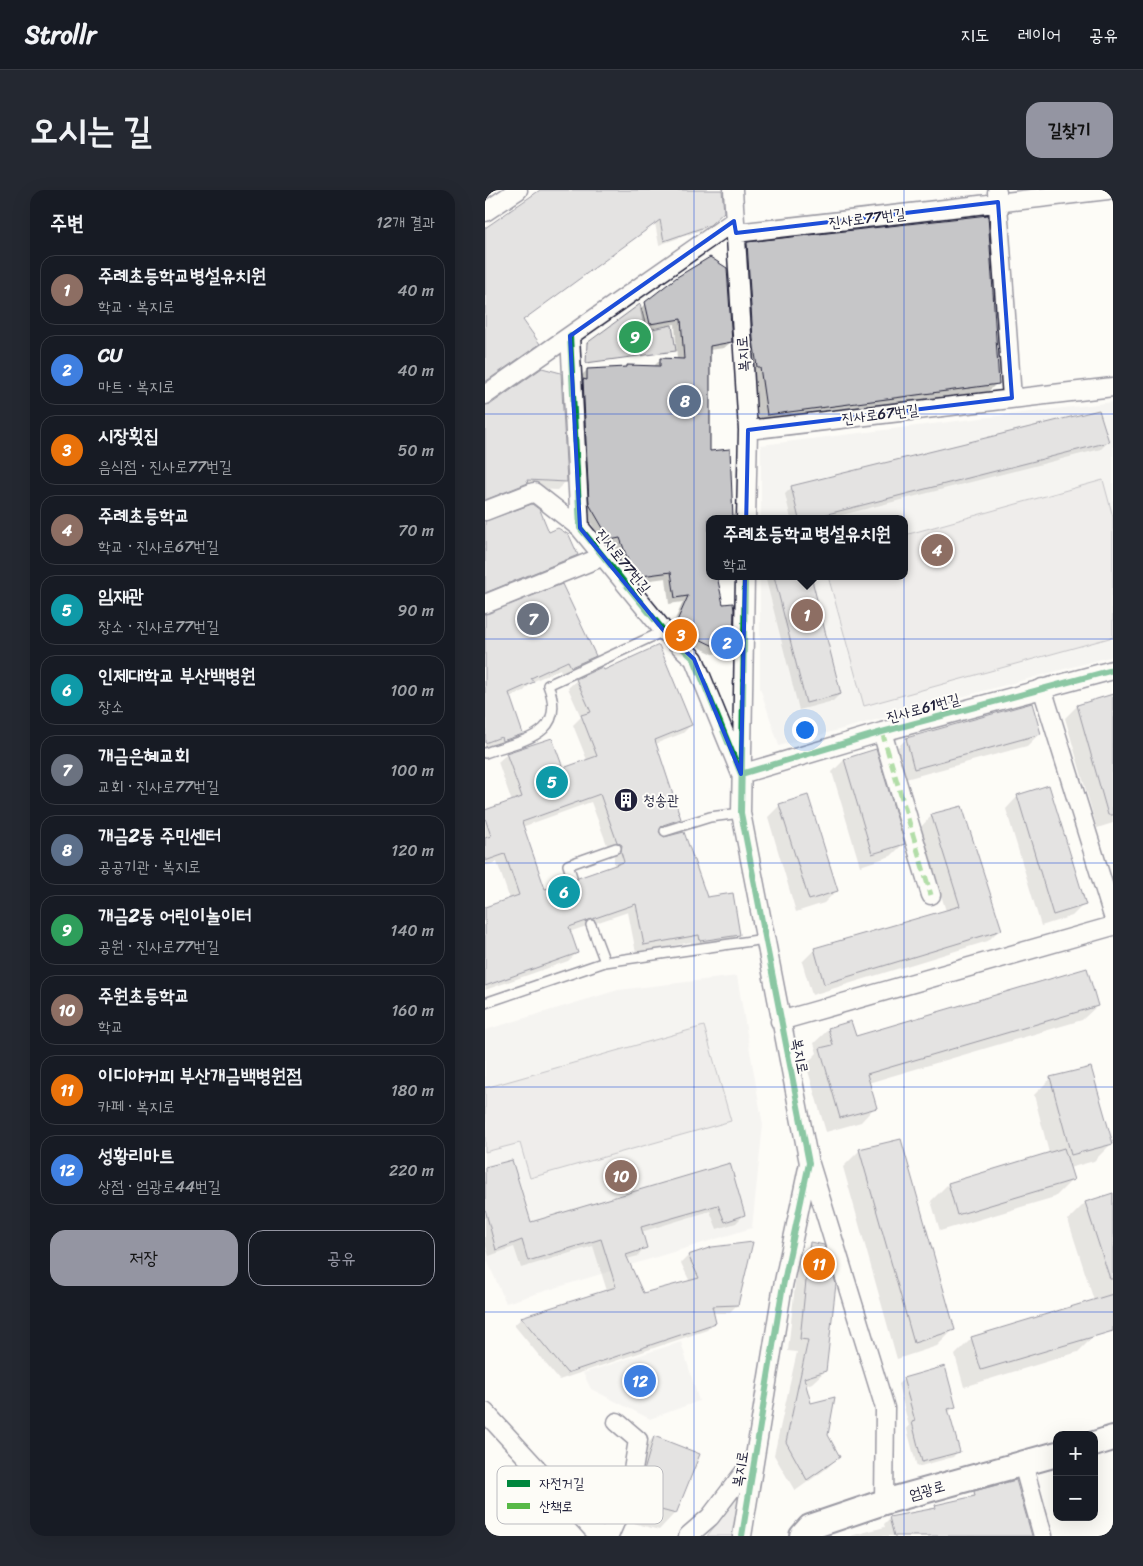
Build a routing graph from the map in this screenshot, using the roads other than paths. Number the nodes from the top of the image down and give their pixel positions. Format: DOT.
graph roads {
  1 [pos="518,190"];
  2 [pos="733,190"];
  3 [pos="1108,190"];
  4 [pos="998,196"];
  5 [pos="485,212"];
  6 [pos="735,227"];
  7 [pos="571,336"];
  8 [pos="1113,387"];
  9 [pos="485,395"];
  10 [pos="1012,398"];
  11 [pos="748,430"];
  12 [pos="485,511"];
  13 [pos="746,515"];
  14 [pos="580,528"];
  15 [pos="604,556"];
  16 [pos="745,580"];
  17 [pos="485,604"];
  18 [pos="664,631"];
  19 [pos="1113,670"];
  20 [pos="1042,688"];
  21 [pos="882,732"];
  22 [pos="485,753"];
  23 [pos="741,774"];
  24 [pos="741,813"];
  25 [pos="665,831"];
  26 [pos="616,848"];
  27 [pos="572,877"];
  28 [pos="931,895"];
  29 [pos="1113,916"];
  30 [pos="591,925"];
  31 [pos="1113,926"];
  32 [pos="765,939"];
  33 [pos="605,962"];
  34 [pos="485,1003"];
  35 [pos="780,1021"];
  36 [pos="809,1163"];
  37 [pos="485,1412"];
  38 [pos="617,1422"];
  39 [pos="1113,1438"];
  40 [pos="1098,1443"];
  41 [pos="1053,1455"];
  42 [pos="754,1459"];
  43 [pos="1023,1464"];
  44 [pos="535,1466"];
  45 [pos="634,1466"];
  46 [pos="883,1502"];
  47 [pos="588,1524"];
  48 [pos="614,1524"];
  49 [pos="599,1536"];
  50 [pos="609,1536"];
  51 [pos="688,1536"];
  52 [pos="741,1536"];
  53 [pos="802,1536"];
  54 [pos="1043,1536"];
  1 -- 5 [label="street"];
  2 -- 6 [label="street, 복지로"];
  3 -- 4 [label="street, 진사로77번길"];
  4 -- 6 [label="street, 진사로77번길"];
  4 -- 10 [label="street"];
  6 -- 7 [label="street, 진사로77번길"];
  6 -- 11 [label="street, 복지로"];
  7 -- 9 [label="street, 진사로77번길"];
  7 -- 14 [label="street, 진사로77번길"];
  8 -- 10 [label="street, 진사로67번길"];
  10 -- 11 [label="street, 진사로67번길"];
  11 -- 13 [label="street, 복지로"];
  12 -- 14 [label="street"];
  14 -- 15 [label="street, 진사로77번길"];
  15 -- 17 [label="street"];
  15 -- 18 [label="street, 진사로77번길"];
  16 -- 23 [label="street, 복지로"];
  18 -- 22 [label="lane"];
  18 -- 23 [label="street, 진사로77번길"];
  19 -- 20 [label="street, 진사로61번길"];
  20 -- 21 [label="street, 진사로61번길"];
  20 -- 29 [label="street"];
  21 -- 23 [label="street, 진사로61번길"];
  21 -- 28 [label="street"];
  23 -- 24 [label="street, 복지로"];
  24 -- 25 [label="lane"];
  24 -- 32 [label="street, 복지로"];
  26 -- 27 [label="lane"];
  30 -- 33 [label="lane"];
  31 -- 35 [label="street"];
  32 -- 33 [label="lane"];
  32 -- 35 [label="street, 복지로"];
  33 -- 34 [label="lane"];
  35 -- 36 [label="street, 복지로"];
  36 -- 42 [label="street, 복지로"];
  36 -- 46 [label="street"];
  37 -- 44 [label="street"];
  38 -- 45 [label="street"];
  39 -- 40 [label="main road"];
  41 -- 43 [label="main road, 엄광로"];
  42 -- 51 [label="street"];
  42 -- 52 [label="street, 복지로"];
  43 -- 46 [label="main road, 엄광로"];
  43 -- 54 [label="street"];
  46 -- 53 [label="main road, 엄광로"];
  47 -- 49 [label="street"];
  48 -- 50 [label="street"];
}
